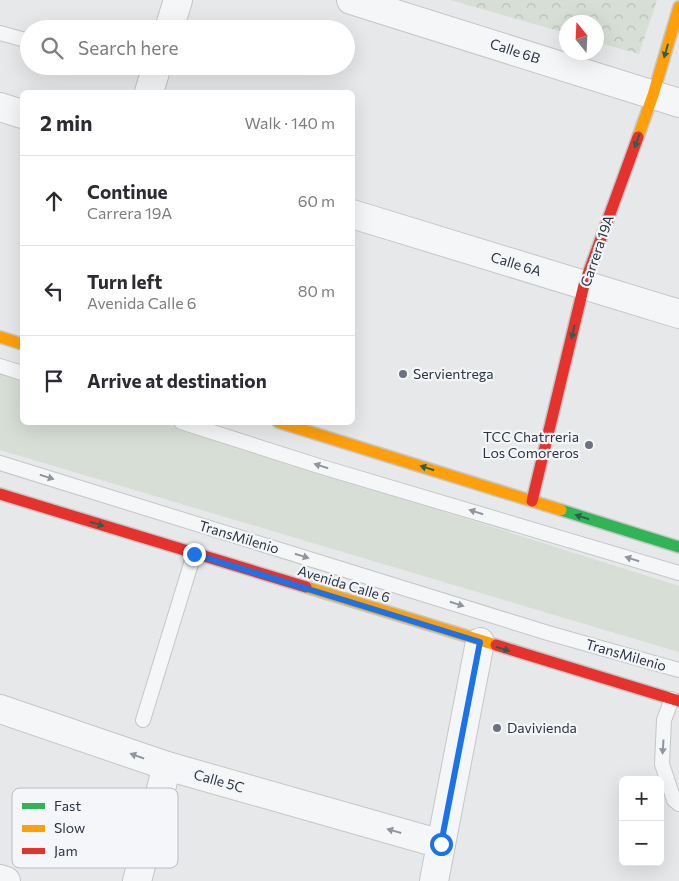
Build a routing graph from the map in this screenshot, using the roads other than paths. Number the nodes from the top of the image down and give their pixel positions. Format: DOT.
graph roads {
  1 [pos="178,0"];
  2 [pos="351,0"];
  3 [pos="382,4"];
  4 [pos="679,7"];
  5 [pos="172,20"];
  6 [pos="0,33"];
  7 [pos="20,39"];
  8 [pos="154,75"];
  9 [pos="150,90"];
  10 [pos="653,95"];
  11 [pos="679,103"];
  12 [pos="0,107"];
  13 [pos="20,113"];
  14 [pos="355,215"];
  15 [pos="584,285"];
  16 [pos="679,314"];
  17 [pos="0,337"];
  18 [pos="20,343"];
  19 [pos="0,366"];
  20 [pos="20,372"];
  21 [pos="190,425"];
  22 [pos="288,425"];
  23 [pos="0,463"];
  24 [pos="0,494"];
  25 [pos="532,501"];
  26 [pos="679,547"];
  27 [pos="194,554"];
  28 [pos="679,572"];
  29 [pos="480,642"];
  30 [pos="679,670"];
  31 [pos="675,700"];
  32 [pos="0,709"];
  33 [pos="143,720"];
  34 [pos="167,766"];
  35 [pos="161,788"];
  36 [pos="679,804"];
  37 [pos="441,844"];
  38 [pos="140,868"];
  39 [pos="0,879"];
  40 [pos="6,881"];
  41 [pos="137,881"];
  42 [pos="434,881"];
  1 -- 5 [label="street"];
  2 -- 3 [label="street, Calle 6B"];
  3 -- 10 [label="street, Calle 6B"];
  4 -- 10 [label="main road, Carrera 19A, one-way"];
  6 -- 7 [label="lane"];
  8 -- 9 [label="street"];
  10 -- 11 [label="street, Calle 6B"];
  10 -- 15 [label="main road, Carrera 19A, one-way"];
  12 -- 13 [label="street"];
  14 -- 15 [label="street, Calle 6A"];
  15 -- 16 [label="street, Calle 6A"];
  15 -- 25 [label="main road, Carrera 19A, one-way"];
  17 -- 18 [label="main road"];
  19 -- 20 [label="lane"];
  28 -- 21 [label="lane, one-way"];
  25 -- 22 [label="main road, one-way"];
  23 -- 30 [label="lane, TransMilenio, one-way"];
  24 -- 27 [label="main road, Avenida Calle 6, one-way"];
  26 -- 25 [label="main road, one-way"];
  27 -- 29 [label="main road, Avenida Calle 6"];
  27 -- 33 [label="lane"];
  29 -- 31 [label="main road, Avenida Calle 6, one-way"];
  29 -- 37 [label="street"];
  31 -- 36 [label="lane, one-way"];
  34 -- 32 [label="street, Calle 5C, one-way"];
  34 -- 35 [label="street"];
  37 -- 34 [label="street, Calle 5C, one-way"];
  37 -- 42 [label="street"];
  38 -- 41 [label="street"];
  39 -- 40 [label="street"];
}
